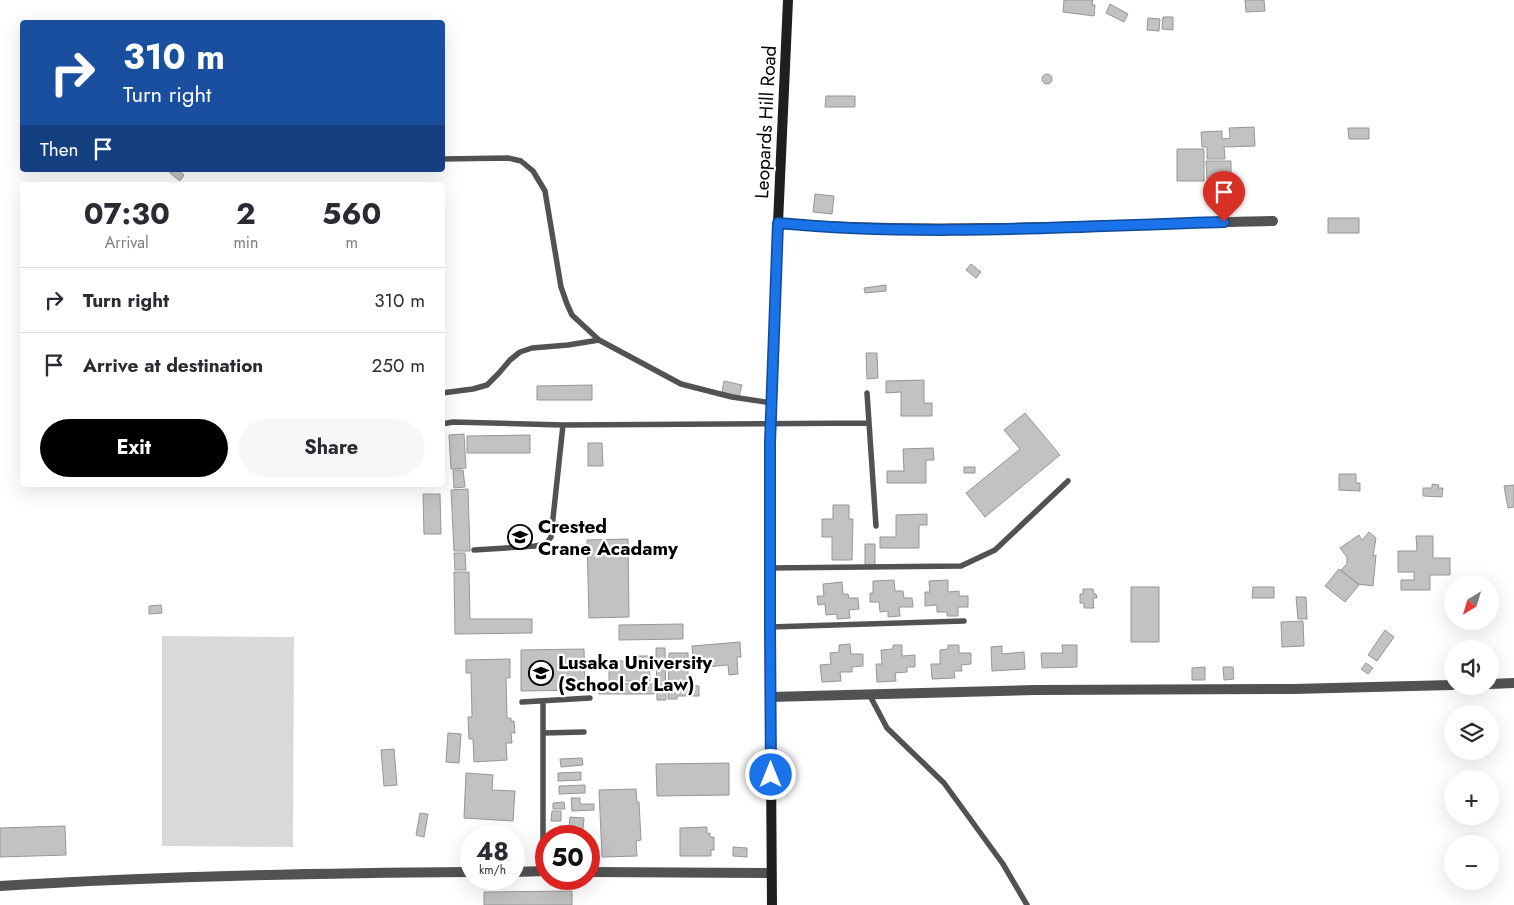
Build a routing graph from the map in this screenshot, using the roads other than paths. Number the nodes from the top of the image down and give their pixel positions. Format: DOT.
graph roads {
  1 [pos="788,0"];
  2 [pos="445,159"];
  3 [pos="1273,221"];
  4 [pos="778,223"];
  5 [pos="599,340"];
  6 [pos="445,393"];
  7 [pos="867,393"];
  8 [pos="772,403"];
  9 [pos="445,423"];
  10 [pos="868,423"];
  11 [pos="771,424"];
  12 [pos="563,425"];
  13 [pos="1068,481"];
  14 [pos="876,526"];
  15 [pos="474,550"];
  16 [pos="770,568"];
  17 [pos="964,621"];
  18 [pos="770,626"];
  19 [pos="1514,683"];
  20 [pos="1499,684"];
  21 [pos="1444,685"];
  22 [pos="869,694"];
  23 [pos="770,696"];
  24 [pos="590,698"];
  25 [pos="543,701"];
  26 [pos="522,702"];
  27 [pos="584,732"];
  28 [pos="543,733"];
  29 [pos="544,825"];
  30 [pos="460,872"];
  31 [pos="600,872"];
  32 [pos="772,873"];
  33 [pos="0,886"];
  34 [pos="772,905"];
  35 [pos="1027,905"];
  1 -- 4 [label="main road, Leopards Hill Road"];
  2 -- 5 [label="lane"];
  3 -- 4 [label="street"];
  4 -- 8 [label="main road, Leopards Hill Road"];
  5 -- 6 [label="lane"];
  5 -- 8 [label="lane"];
  7 -- 10 [label="lane"];
  8 -- 11 [label="main road, Leopards Hill Road"];
  9 -- 12 [label="lane"];
  10 -- 11 [label="lane"];
  10 -- 14 [label="lane"];
  11 -- 12 [label="lane"];
  11 -- 16 [label="main road, Leopards Hill Road"];
  12 -- 15 [label="lane"];
  13 -- 16 [label="lane"];
  16 -- 18 [label="main road, Leopards Hill Road"];
  17 -- 18 [label="lane"];
  18 -- 23 [label="main road, Leopards Hill Road"];
  19 -- 20 [label="street"];
  21 -- 22 [label="street"];
  22 -- 23 [label="street"];
  22 -- 35 [label="lane"];
  23 -- 32 [label="main road, Leopards Hill Road"];
  24 -- 25 [label="lane"];
  25 -- 26 [label="lane"];
  25 -- 28 [label="lane"];
  27 -- 28 [label="lane"];
  28 -- 29 [label="lane"];
  30 -- 33 [label="street"];
  31 -- 32 [label="street"];
  32 -- 34 [label="main road, Leopards Hill Road"];
}
